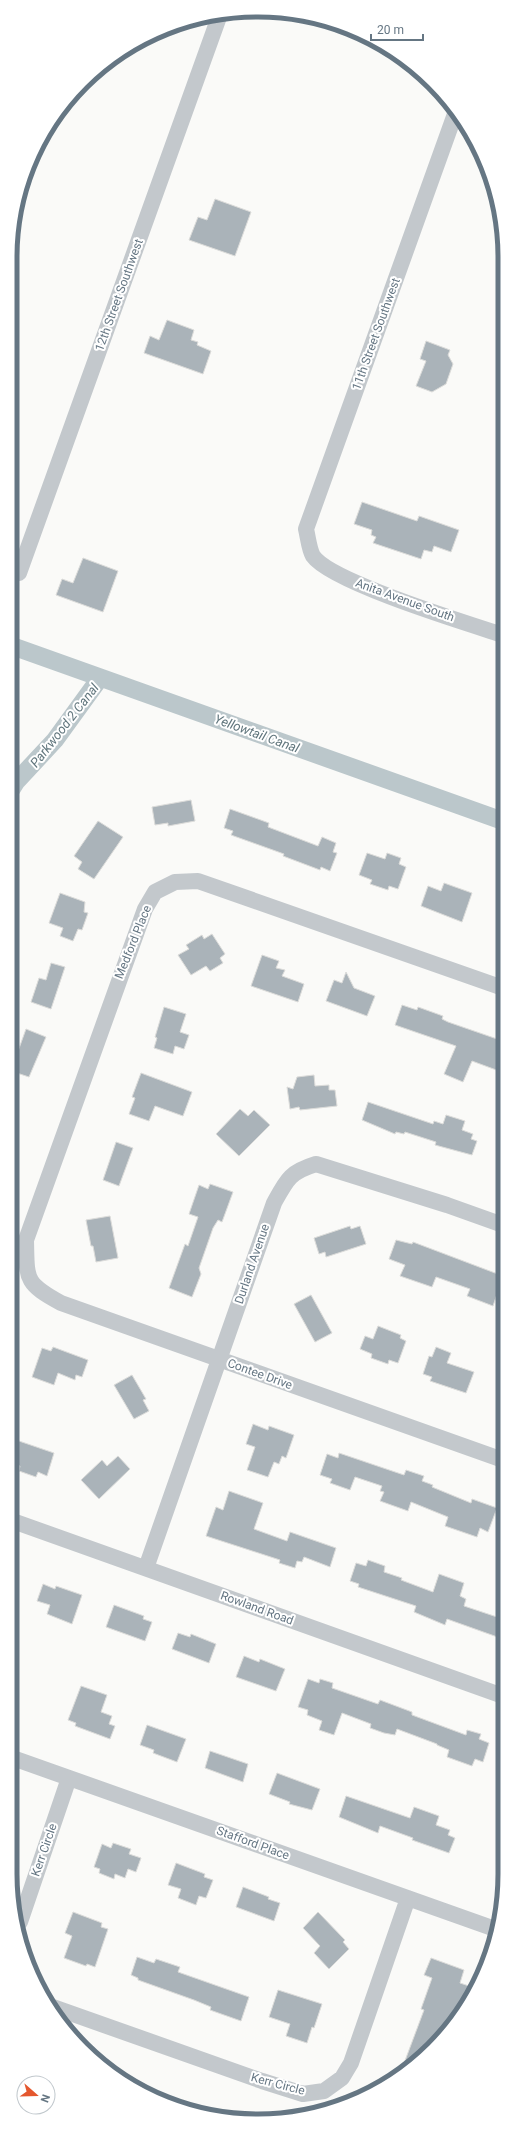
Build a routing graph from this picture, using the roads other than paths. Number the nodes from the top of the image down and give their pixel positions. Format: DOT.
graph roads {
  1 [pos="218,21"];
  2 [pos="453,119"];
  3 [pos="312,555"];
  4 [pos="19,574"];
  5 [pos="498,633"];
  6 [pos="498,986"];
  7 [pos="498,1223"];
  8 [pos="27,1274"];
  9 [pos="219,1360"];
  10 [pos="498,1458"];
  11 [pos="17,1522"];
  12 [pos="146,1568"];
  13 [pos="498,1694"];
  14 [pos="17,1759"];
  15 [pos="69,1778"];
  16 [pos="408,1898"];
  17 [pos="22,1918"];
  18 [pos="492,1928"];
  19 [pos="60,2009"];
  1 -- 4 [label="street, 12th Street Southwest"];
  2 -- 3 [label="street, 11th Street Southwest"];
  3 -- 5 [label="street, Anita Avenue South"];
  6 -- 8 [label="street, Medford Place"];
  7 -- 9 [label="street, Durland Avenue"];
  8 -- 9 [label="street, Contee Drive"];
  9 -- 10 [label="street, Contee Drive"];
  9 -- 12 [label="street, Durland Avenue"];
  11 -- 12 [label="street, Rowland Road"];
  12 -- 13 [label="street, Rowland Road"];
  14 -- 15 [label="street, Stafford Place"];
  15 -- 16 [label="street, Stafford Place"];
  15 -- 17 [label="street, Kerr Circle"];
  16 -- 18 [label="street, Stafford Place"];
  16 -- 19 [label="street, Kerr Circle"];
}
